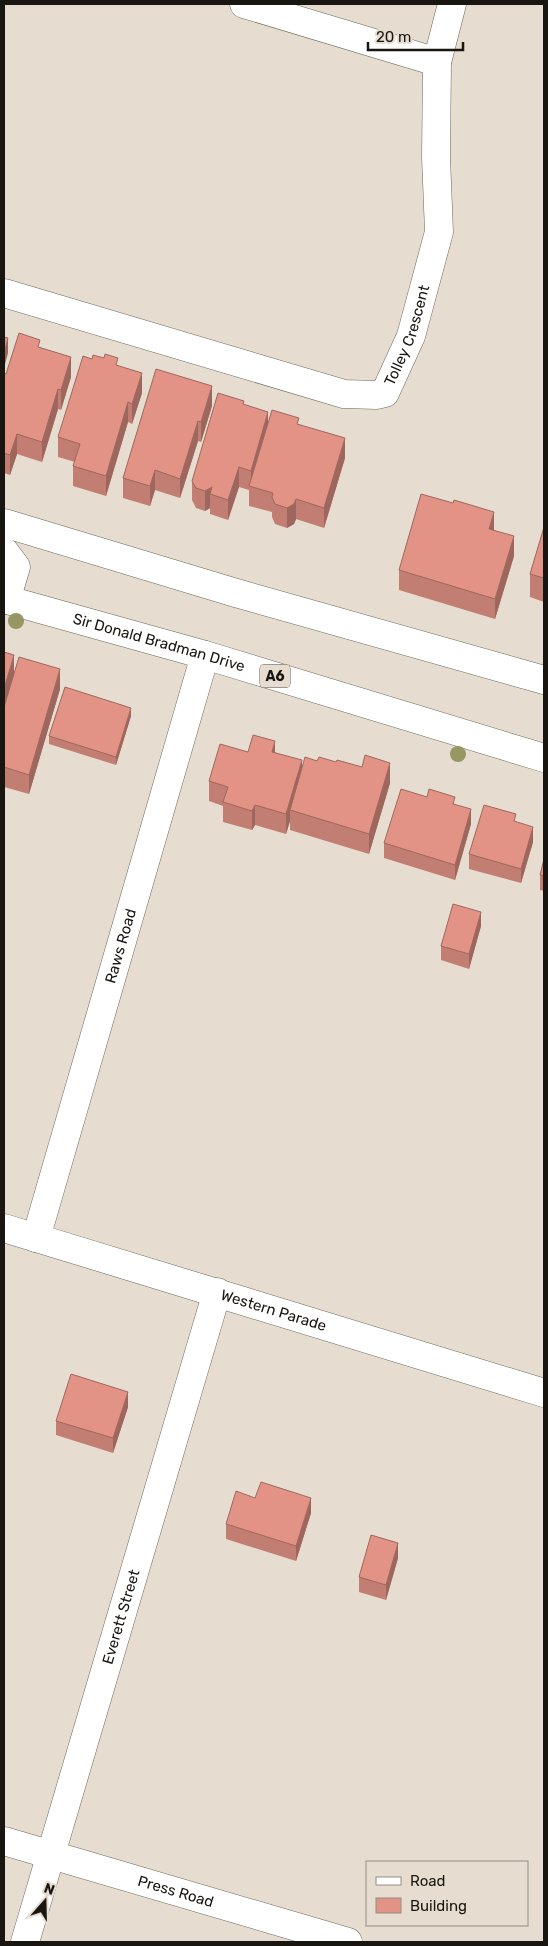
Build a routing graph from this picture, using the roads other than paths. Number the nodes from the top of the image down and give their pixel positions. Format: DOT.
graph roads {
  1 [pos="244,4"];
  2 [pos="452,4"];
  3 [pos="437,62"];
  4 [pos="4,292"];
  5 [pos="4,523"];
  6 [pos="4,551"];
  7 [pos="5,599"];
  8 [pos="205,655"];
  9 [pos="544,680"];
  10 [pos="544,758"];
  11 [pos="4,1228"];
  12 [pos="36,1238"];
  13 [pos="217,1292"];
  14 [pos="544,1393"];
  15 [pos="4,1840"];
  16 [pos="50,1854"];
  17 [pos="25,1942"];
  18 [pos="348,1942"];
  1 -- 3 [label="street"];
  2 -- 3 [label="street, Tolley Crescent"];
  3 -- 4 [label="street, Tolley Crescent"];
  5 -- 9 [label="street"];
  6 -- 7 [label="street"];
  7 -- 8 [label="street, Sir Donald Bradman Drive / A6"];
  8 -- 10 [label="street, Sir Donald Bradman Drive / A6"];
  8 -- 12 [label="street, Raws Road"];
  11 -- 12 [label="street, Western Parade"];
  12 -- 13 [label="street, Western Parade"];
  13 -- 14 [label="street, Western Parade"];
  13 -- 16 [label="street, Everett Street"];
  15 -- 16 [label="street, Press Road"];
  16 -- 17 [label="street, Everett Street"];
  16 -- 18 [label="street, Press Road"];
}
